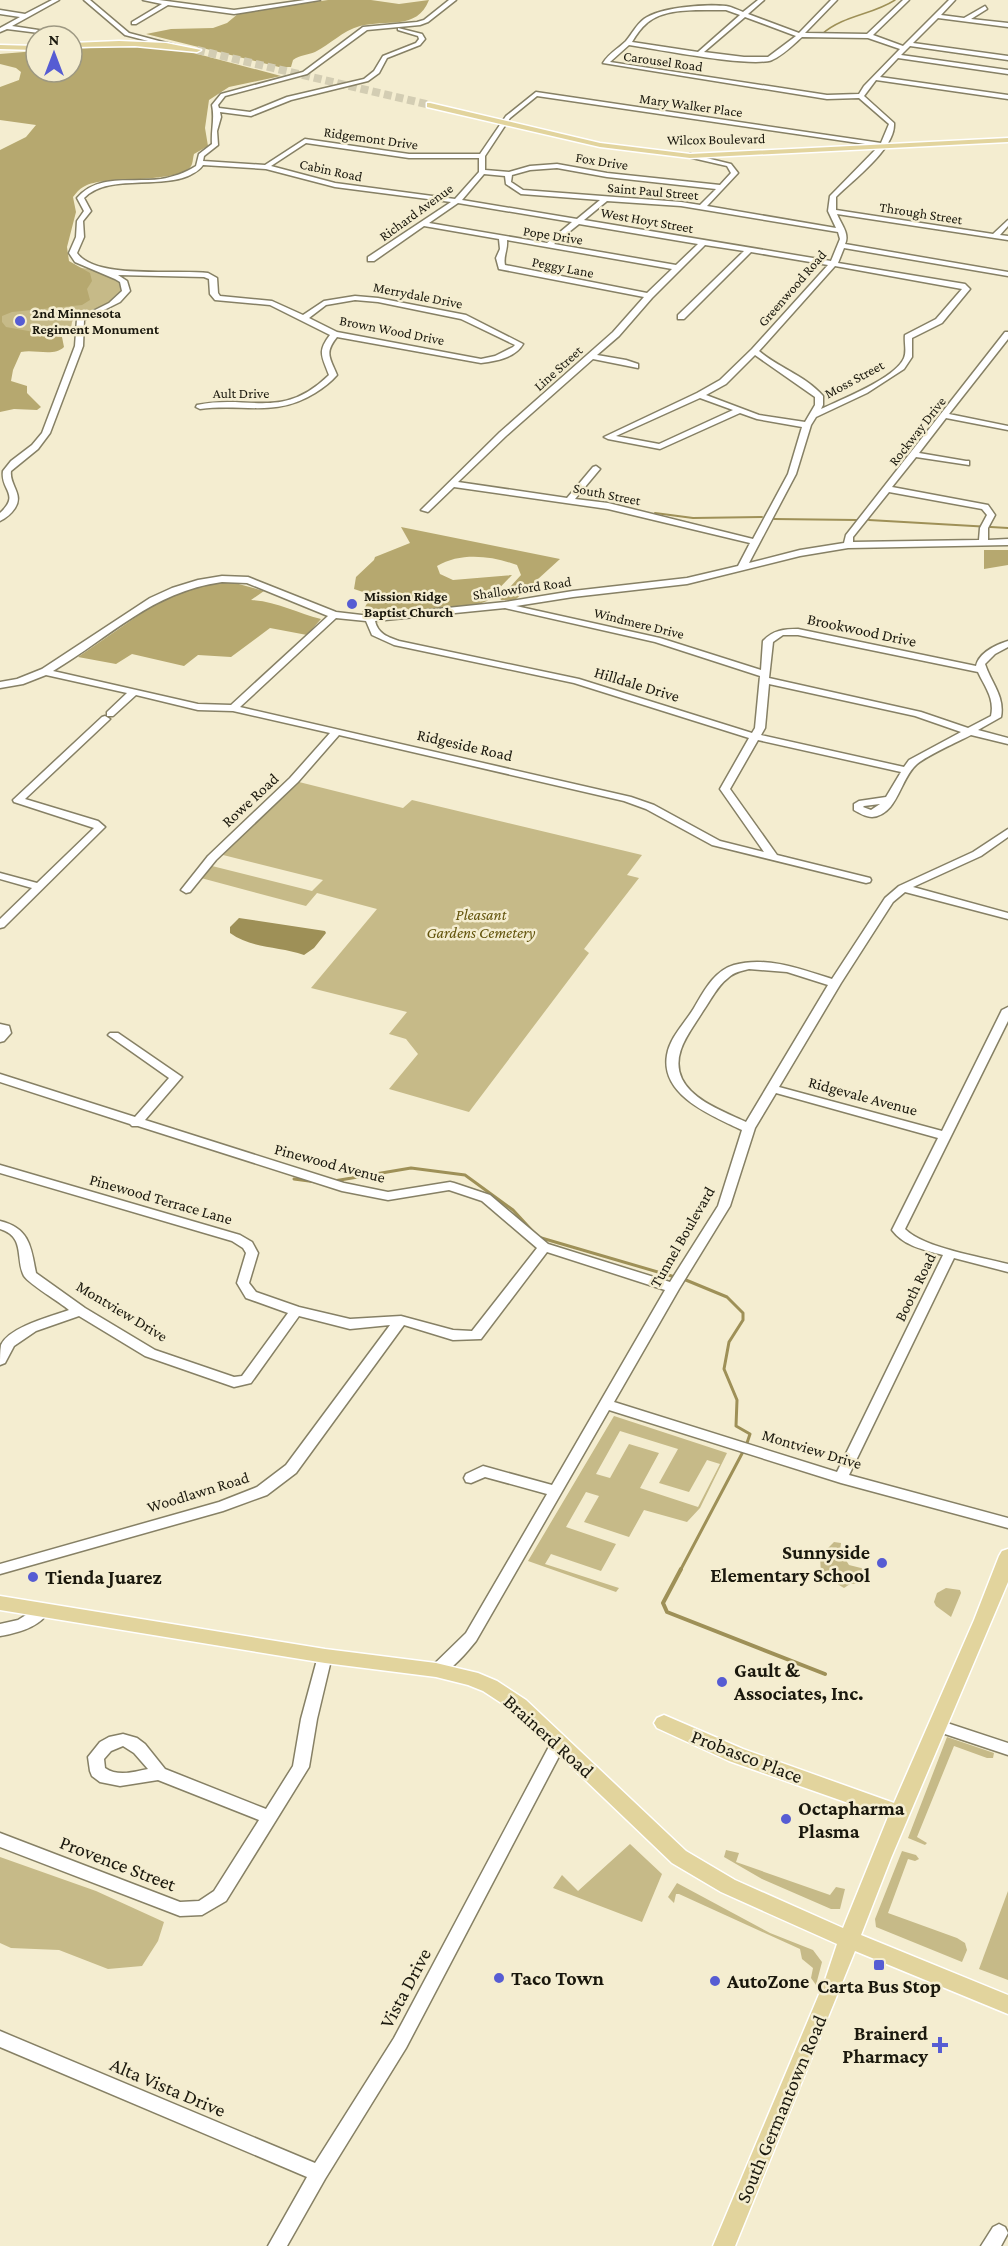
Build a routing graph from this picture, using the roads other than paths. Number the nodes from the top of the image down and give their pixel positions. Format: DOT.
graph roads {
  1 [pos="56,0"];
  2 [pos="87,0"];
  3 [pos="146,0"];
  4 [pos="317,0"];
  5 [pos="453,0"];
  6 [pos="761,0"];
  7 [pos="834,0"];
  8 [pos="906,0"];
  9 [pos="952,0"];
  10 [pos="167,3"];
  11 [pos="985,8"];
  12 [pos="0,12"];
  13 [pos="745,14"];
  14 [pos="26,16"];
  15 [pos="937,16"];
  16 [pos="964,20"];
  17 [pos="134,23"];
  18 [pos="1008,25"];
  19 [pos="387,26"];
  20 [pos="3,28"];
  21 [pos="24,30"];
  22 [pos="129,35"];
  23 [pos="799,35"];
  24 [pos="869,36"];
  25 [pos="121,42"];
  26 [pos="628,43"];
  27 [pos="84,44"];
  28 [pos="175,46"];
  29 [pos="905,46"];
  30 [pos="0,47"];
  31 [pos="24,48"];
  32 [pos="197,50"];
  33 [pos="700,52"];
  34 [pos="897,56"];
  35 [pos="1008,58"];
  36 [pos="1008,72"];
  37 [pos="875,78"];
  38 [pos="861,96"];
  39 [pos="1008,97"];
  40 [pos="430,105"];
  41 [pos="216,110"];
  42 [pos="506,122"];
  43 [pos="1008,140"];
  44 [pos="884,145"];
  45 [pos="482,156"];
  46 [pos="690,156"];
  47 [pos="201,163"];
  48 [pos="266,167"];
  49 [pos="482,172"];
  50 [pos="509,174"];
  51 [pos="720,187"];
  52 [pos="605,199"];
  53 [pos="457,201"];
  54 [pos="702,207"];
  55 [pos="831,211"];
  56 [pos="579,221"];
  57 [pos="1008,222"];
  58 [pos="424,225"];
  59 [pos="842,231"];
  60 [pos="995,236"];
  61 [pos="1008,238"];
  62 [pos="502,239"];
  63 [pos="704,242"];
  64 [pos="548,246"];
  65 [pos="843,246"];
  66 [pos="750,249"];
  67 [pos="371,259"];
  68 [pos="834,263"];
  69 [pos="679,268"];
  70 [pos="107,272"];
  71 [pos="1008,274"];
  72 [pos="965,286"];
  73 [pos="649,296"];
  74 [pos="681,317"];
  75 [pos="304,318"];
  76 [pos="335,334"];
  77 [pos="1008,334"];
  78 [pos="755,351"];
  79 [pos="591,356"];
  80 [pos="481,361"];
  81 [pos="635,366"];
  82 [pos="700,395"];
  83 [pos="200,407"];
  84 [pos="740,411"];
  85 [pos="813,416"];
  86 [pos="946,416"];
  87 [pos="807,425"];
  88 [pos="1008,428"];
  89 [pos="916,455"];
  90 [pos="966,463"];
  91 [pos="596,469"];
  92 [pos="452,484"];
  93 [pos="889,489"];
  94 [pos="569,500"];
  95 [pos="426,510"];
  96 [pos="0,518"];
  97 [pos="755,542"];
  98 [pos="983,542"];
  99 [pos="1008,542"];
  100 [pos="848,545"];
  101 [pos="742,567"];
  102 [pos="505,605"];
  103 [pos="334,615"];
  104 [pos="370,619"];
  105 [pos="1008,644"];
  106 [pos="981,670"];
  107 [pos="46,672"];
  108 [pos="765,677"];
  109 [pos="0,685"];
  110 [pos="133,693"];
  111 [pos="233,708"];
  112 [pos="971,731"];
  113 [pos="336,733"];
  114 [pos="756,737"];
  115 [pos="1008,741"];
  116 [pos="905,771"];
  117 [pos="887,802"];
  118 [pos="753,831"];
  119 [pos="1008,832"];
  120 [pos="1003,842"];
  121 [pos="716,843"];
  122 [pos="773,857"];
  123 [pos="0,876"];
  124 [pos="866,880"];
  125 [pos="40,887"];
  126 [pos="903,888"];
  127 [pos="186,890"];
  128 [pos="1008,916"];
  129 [pos="0,925"];
  130 [pos="835,983"];
  131 [pos="1008,1010"];
  132 [pos="0,1027"];
  133 [pos="114,1035"];
  134 [pos="0,1039"];
  135 [pos="0,1078"];
  136 [pos="774,1089"];
  137 [pos="135,1123"];
  138 [pos="749,1128"];
  139 [pos="944,1136"];
  140 [pos="0,1169"];
  141 [pos="0,1225"];
  142 [pos="544,1247"];
  143 [pos="950,1253"];
  144 [pos="1008,1268"];
  145 [pos="673,1288"];
  146 [pos="80,1311"];
  147 [pos="296,1311"];
  148 [pos="401,1320"];
  149 [pos="0,1360"];
  150 [pos="606,1404"];
  151 [pos="471,1478"];
  152 [pos="842,1478"];
  153 [pos="556,1491"];
  154 [pos="1008,1523"];
  155 [pos="1008,1557"];
  156 [pos="0,1569"];
  157 [pos="1005,1575"];
  158 [pos="0,1603"];
  159 [pos="42,1611"];
  160 [pos="0,1630"];
  161 [pos="325,1656"];
  162 [pos="436,1670"];
  163 [pos="664,1723"];
  164 [pos="938,1726"];
  165 [pos="558,1743"];
  166 [pos="1008,1749"];
  167 [pos="159,1774"];
  168 [pos="900,1813"];
  169 [pos="268,1817"];
  170 [pos="0,1840"];
  171 [pos="849,1938"];
  172 [pos="1008,2005"];
  173 [pos="0,2039"];
  174 [pos="319,2173"];
  175 [pos="277,2246"];
  176 [pos="724,2246"];
  1 -- 14 [label="street"];
  2 -- 22 [label="street"];
  3 -- 10 [label="street"];
  4 -- 10 [label="street"];
  5 -- 19 [label="street"];
  6 -- 13 [label="street"];
  7 -- 23 [label="street"];
  8 -- 24 [label="street"];
  9 -- 15 [label="street"];
  10 -- 17 [label="street"];
  11 -- 16 [label="street"];
  12 -- 14 [label="street"];
  13 -- 23 [label="street, Carousel Road"];
  13 -- 26 [label="street, Carousel Road"];
  13 -- 33 [label="street"];
  14 -- 20 [label="street"];
  15 -- 16 [label="street"];
  15 -- 29 [label="street"];
  16 -- 18 [label="street"];
  19 -- 41 [label="street"];
  19 -- 41 [label="street"];
  20 -- 21 [label="street"];
  22 -- 25 [label="street"];
  22 -- 28 [label="street"];
  23 -- 24 [label="street, Carousel Road"];
  23 -- 33 [label="street"];
  24 -- 29 [label="street, Carousel Road"];
  25 -- 27 [label="main road"];
  25 -- 28 [label="main road"];
  26 -- 33 [label="street"];
  26 -- 38 [label="street, Carousel Road"];
  28 -- 32 [label="main road"];
  29 -- 34 [label="street"];
  29 -- 35 [label="street, Carousel Road"];
  30 -- 31 [label="main road"];
  34 -- 36 [label="street"];
  34 -- 37 [label="street"];
  37 -- 38 [label="street"];
  37 -- 39 [label="street"];
  38 -- 44 [label="street"];
  40 -- 42 [label="main road, Wilcox Boulevard"];
  41 -- 47 [label="street"];
  42 -- 44 [label="street, Mary Walker Place"];
  42 -- 45 [label="street"];
  42 -- 46 [label="main road, Wilcox Boulevard"];
  43 -- 44 [label="main road, Wilcox Boulevard"];
  44 -- 46 [label="main road, Wilcox Boulevard"];
  44 -- 55 [label="street"];
  45 -- 48 [label="street, Ridgemont Drive"];
  45 -- 49 [label="street"];
  46 -- 51 [label="street"];
  47 -- 48 [label="street, Cabin Road"];
  47 -- 70 [label="street"];
  48 -- 53 [label="street, Cabin Road"];
  49 -- 50 [label="street, Fox Drive"];
  49 -- 53 [label="street, Richard Avenue"];
  50 -- 51 [label="street, Fox Drive"];
  50 -- 52 [label="street, Saint Paul Street"];
  51 -- 54 [label="street"];
  52 -- 54 [label="street, Saint Paul Street"];
  52 -- 56 [label="street"];
  53 -- 56 [label="street, West Hoyt Street"];
  53 -- 58 [label="street, Richard Avenue"];
  54 -- 59 [label="street, Saint Paul Street"];
  55 -- 59 [label="street, Greenwood Road"];
  55 -- 60 [label="street, Through Street"];
  56 -- 63 [label="street, West Hoyt Street"];
  56 -- 64 [label="street"];
  57 -- 60 [label="street"];
  58 -- 62 [label="street, Pope Drive"];
  58 -- 67 [label="street, Richard Avenue"];
  59 -- 65 [label="street, Greenwood Road"];
  60 -- 61 [label="street, Through Street"];
  62 -- 64 [label="street, Pope Drive"];
  62 -- 73 [label="street, Peggy Lane"];
  63 -- 66 [label="street, West Hoyt Street"];
  63 -- 69 [label="street, Line Street"];
  64 -- 69 [label="street, Pope Drive"];
  65 -- 68 [label="street, Greenwood Road"];
  65 -- 71 [label="street"];
  66 -- 68 [label="street, West Hoyt Street"];
  66 -- 74 [label="street"];
  68 -- 72 [label="street, West Hoyt Street"];
  68 -- 78 [label="street, Greenwood Road"];
  69 -- 73 [label="street, Line Street"];
  70 -- 75 [label="street, Brown Wood Drive"];
  70 -- 96 [label="street"];
  72 -- 85 [label="street, Moss Street"];
  73 -- 79 [label="street, Line Street"];
  75 -- 76 [label="street, Brown Wood Drive"];
  75 -- 80 [label="street, Merrydale Drive"];
  76 -- 80 [label="street, Brown Wood Drive"];
  76 -- 83 [label="street, Ault Drive"];
  77 -- 86 [label="street, Rockway Drive"];
  78 -- 82 [label="street, Greenwood Road"];
  78 -- 85 [label="street, Moss Street"];
  79 -- 81 [label="street"];
  79 -- 92 [label="street, Line Street"];
  82 -- 84 [label="street"];
  82 -- 84 [label="street, Greenwood Road"];
  84 -- 87 [label="street"];
  85 -- 87 [label="street, Moss Street"];
  86 -- 88 [label="street"];
  86 -- 89 [label="street, Rockway Drive"];
  87 -- 97 [label="street, Moss Street"];
  89 -- 90 [label="street"];
  89 -- 93 [label="street, Rockway Drive"];
  91 -- 94 [label="street"];
  92 -- 94 [label="street, South Street"];
  92 -- 95 [label="street, Line Street"];
  93 -- 98 [label="street"];
  93 -- 100 [label="street, Rockway Drive"];
  94 -- 97 [label="street, South Street"];
  97 -- 101 [label="street, Moss Street"];
  98 -- 99 [label="street, Shallowford Road"];
  98 -- 100 [label="street, Shallowford Road"];
  100 -- 101 [label="street, Shallowford Road"];
  101 -- 102 [label="street, Shallowford Road"];
  102 -- 104 [label="street, Shallowford Road"];
  102 -- 108 [label="street, Windmere Drive"];
  103 -- 104 [label="street, Shallowford Road"];
  103 -- 107 [label="street, Shallowford Road"];
  103 -- 111 [label="street"];
  104 -- 114 [label="street, Hilldale Drive"];
  105 -- 106 [label="street"];
  106 -- 108 [label="street, Brookwood Drive"];
  106 -- 112 [label="street"];
  107 -- 109 [label="street, Shallowford Road"];
  107 -- 110 [label="street, Ridgeside Road"];
  108 -- 112 [label="street, Windmere Drive"];
  108 -- 114 [label="street, Brookwood Drive"];
  110 -- 111 [label="street, Ridgeside Road"];
  110 -- 125 [label="street"];
  111 -- 113 [label="street, Ridgeside Road"];
  112 -- 115 [label="street, Windmere Drive"];
  112 -- 116 [label="street"];
  113 -- 121 [label="street, Ridgeside Road"];
  113 -- 127 [label="street, Rowe Road"];
  114 -- 116 [label="street, Hilldale Drive"];
  114 -- 118 [label="street, Brookwood Drive"];
  116 -- 117 [label="street"];
  118 -- 121 [label="street"];
  118 -- 122 [label="street, Brookwood Drive"];
  119 -- 120 [label="street, Tunnel Boulevard"];
  120 -- 126 [label="street, Tunnel Boulevard"];
  121 -- 122 [label="street, Ridgeside Road"];
  122 -- 124 [label="street, Ridgeside Road"];
  123 -- 125 [label="street"];
  125 -- 129 [label="street"];
  126 -- 128 [label="street"];
  126 -- 130 [label="street, Tunnel Boulevard"];
  130 -- 136 [label="street, Tunnel Boulevard"];
  130 -- 138 [label="street"];
  131 -- 139 [label="street, Booth Road"];
  132 -- 134 [label="street"];
  133 -- 137 [label="street"];
  135 -- 137 [label="street, Pinewood Avenue"];
  136 -- 138 [label="street, Tunnel Boulevard"];
  136 -- 139 [label="street, Ridgevale Avenue"];
  137 -- 142 [label="street, Pinewood Avenue"];
  138 -- 145 [label="street, Tunnel Boulevard"];
  139 -- 143 [label="street, Booth Road"];
  140 -- 147 [label="street, Pinewood Terrace Lane"];
  141 -- 146 [label="street, Montview Drive"];
  142 -- 145 [label="street, Pinewood Avenue"];
  142 -- 148 [label="street"];
  143 -- 144 [label="street"];
  143 -- 152 [label="street, Booth Road"];
  145 -- 150 [label="street, Tunnel Boulevard"];
  146 -- 147 [label="street, Montview Drive"];
  146 -- 149 [label="street"];
  147 -- 148 [label="street"];
  148 -- 156 [label="street, Woodlawn Road"];
  150 -- 152 [label="street, Montview Drive"];
  150 -- 153 [label="street, Tunnel Boulevard"];
  151 -- 153 [label="street"];
  152 -- 154 [label="street, Montview Drive"];
  153 -- 162 [label="street, Tunnel Boulevard"];
  155 -- 157 [label="main road, South Germantown Road"];
  157 -- 164 [label="main road, South Germantown Road"];
  158 -- 159 [label="main road, Brainerd Road"];
  159 -- 160 [label="street"];
  159 -- 161 [label="main road, Brainerd Road"];
  161 -- 162 [label="main road, Brainerd Road"];
  161 -- 169 [label="street"];
  162 -- 165 [label="main road, Brainerd Road"];
  163 -- 168 [label="main road, Probasco Place"];
  164 -- 166 [label="street"];
  164 -- 168 [label="main road, South Germantown Road"];
  165 -- 171 [label="main road, Brainerd Road"];
  165 -- 174 [label="street, Vista Drive"];
  167 -- 169 [label="street"];
  168 -- 171 [label="main road, South Germantown Road"];
  169 -- 170 [label="street, Provence Street"];
  171 -- 172 [label="main road, Brainerd Road"];
  171 -- 176 [label="main road, South Germantown Road"];
  173 -- 174 [label="street, Alta Vista Drive"];
  174 -- 175 [label="street, Vista Drive"];
}
